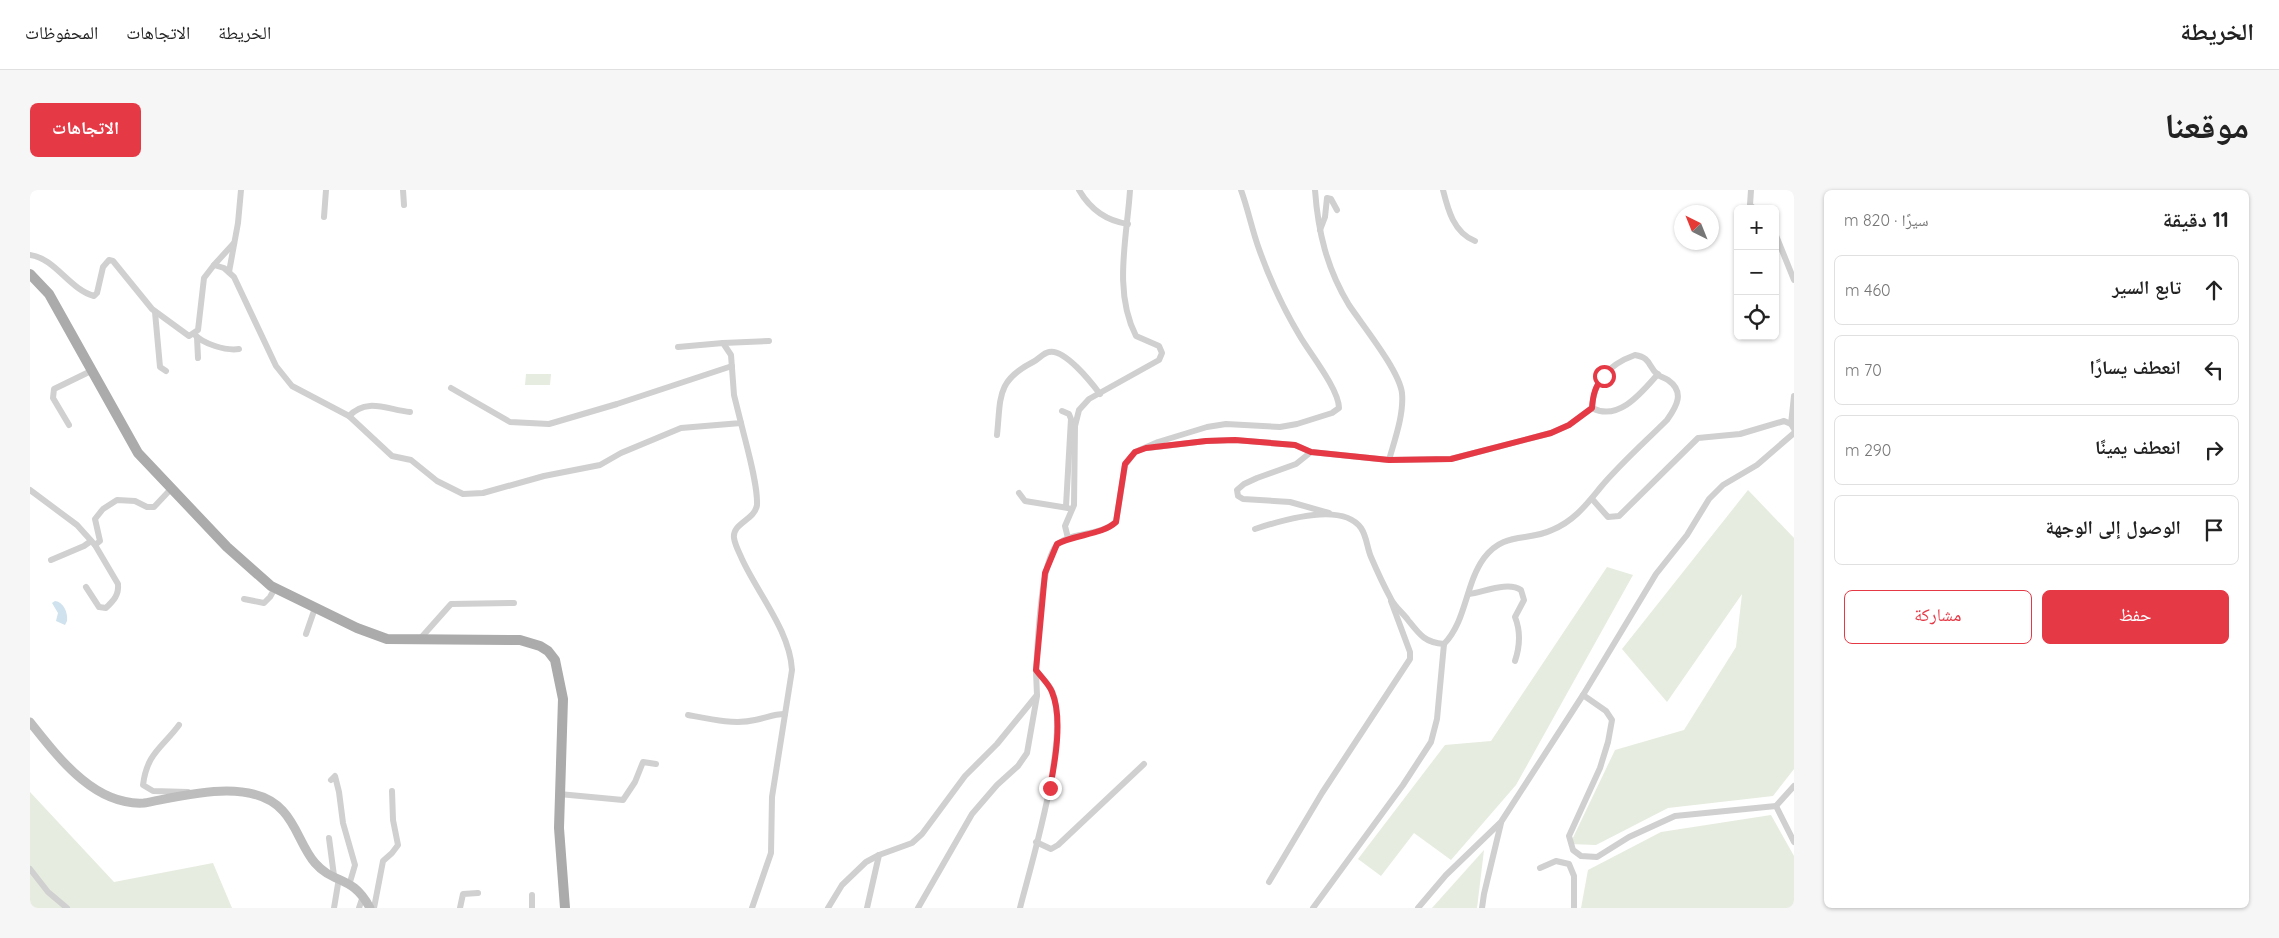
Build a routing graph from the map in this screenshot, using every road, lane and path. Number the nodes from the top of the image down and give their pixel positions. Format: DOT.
graph roads {
  1 [pos="241,190"];
  2 [pos="326,190"];
  3 [pos="403,190"];
  4 [pos="1079,190"];
  5 [pos="1130,190"];
  6 [pos="1241,190"];
  7 [pos="1315,190"];
  8 [pos="1443,190"];
  9 [pos="1751,190"];
  10 [pos="404,205"];
  11 [pos="1750,205"];
  12 [pos="1337,210"];
  13 [pos="324,217"];
  14 [pos="1128,224"];
  15 [pos="1319,231"];
  16 [pos="1475,241"];
  17 [pos="234,243"];
  18 [pos="1779,243"];
  19 [pos="30,255"];
  20 [pos="214,265"];
  21 [pos="229,272"];
  22 [pos="30,274"];
  23 [pos="1794,280"];
  24 [pos="156,312"];
  25 [pos="195,336"];
  26 [pos="769,340"];
  27 [pos="723,342"];
  28 [pos="678,347"];
  29 [pos="239,349"];
  30 [pos="198,358"];
  31 [pos="732,366"];
  32 [pos="91,371"];
  33 [pos="166,371"];
  34 [pos="1658,374"];
  35 [pos="451,388"];
  36 [pos="1100,394"];
  37 [pos="1794,396"];
  38 [pos="1592,408"];
  39 [pos="1062,411"];
  40 [pos="410,412"];
  41 [pos="349,416"];
  42 [pos="740,422"];
  43 [pos="69,425"];
  44 [pos="1793,426"];
  45 [pos="1794,433"];
  46 [pos="997,435"];
  47 [pos="1146,448"];
  48 [pos="1311,452"];
  49 [pos="1389,460"];
  50 [pos="30,490"];
  51 [pos="170,490"];
  52 [pos="1019,493"];
  53 [pos="1593,500"];
  54 [pos="1066,506"];
  55 [pos="1070,514"];
  56 [pos="1343,517"];
  57 [pos="1255,529"];
  58 [pos="1068,538"];
  59 [pos="93,543"];
  60 [pos="51,560"];
  61 [pos="86,587"];
  62 [pos="275,588"];
  63 [pos="1469,594"];
  64 [pos="244,599"];
  65 [pos="1391,601"];
  66 [pos="514,603"];
  67 [pos="315,608"];
  68 [pos="306,634"];
  69 [pos="418,641"];
  70 [pos="1444,644"];
  71 [pos="1515,661"];
  72 [pos="1036,670"];
  73 [pos="1037,695"];
  74 [pos="1583,695"];
  75 [pos="785,714"];
  76 [pos="688,715"];
  77 [pos="30,722"];
  78 [pos="179,725"];
  79 [pos="656,764"];
  80 [pos="1144,764"];
  81 [pos="331,780"];
  82 [pos="1794,786"];
  83 [pos="392,791"];
  84 [pos="199,792"];
  85 [pos="559,794"];
  86 [pos="1776,806"];
  87 [pos="1502,822"];
  88 [pos="329,838"];
  89 [pos="1036,842"];
  90 [pos="1794,842"];
  91 [pos="878,855"];
  92 [pos="1540,868"];
  93 [pos="30,869"];
  94 [pos="336,877"];
  95 [pos="350,882"];
  96 [pos="1269,882"];
  97 [pos="478,893"];
  98 [pos="532,895"];
  99 [pos="363,896"];
  100 [pos="67,908"];
  101 [pos="334,908"];
  102 [pos="359,908"];
  103 [pos="370,908"];
  104 [pos="374,908"];
  105 [pos="460,908"];
  106 [pos="532,908"];
  107 [pos="565,908"];
  108 [pos="752,908"];
  109 [pos="828,908"];
  110 [pos="867,908"];
  111 [pos="918,908"];
  112 [pos="1020,908"];
  113 [pos="1313,908"];
  114 [pos="1418,908"];
  115 [pos="1482,908"];
  116 [pos="1574,908"];
  1 -- 17 [label="street"];
  2 -- 13 [label="street"];
  3 -- 10 [label="street"];
  4 -- 14 [label="street"];
  5 -- 14 [label="street"];
  6 -- 47 [label="street"];
  7 -- 15 [label="street"];
  8 -- 16 [label="street"];
  9 -- 11 [label="street"];
  12 -- 15 [label="street"];
  14 -- 36 [label="street"];
  15 -- 49 [label="street"];
  17 -- 20 [label="street"];
  17 -- 21 [label="street"];
  18 -- 23 [label="street"];
  19 -- 24 [label="street"];
  20 -- 21 [label="street"];
  20 -- 25 [label="street"];
  21 -- 41 [label="street"];
  22 -- 32 [label="main road"];
  24 -- 25 [label="street"];
  24 -- 33 [label="street"];
  25 -- 29 [label="street"];
  25 -- 30 [label="street"];
  26 -- 27 [label="street"];
  27 -- 28 [label="street"];
  27 -- 31 [label="street"];
  31 -- 35 [label="street"];
  31 -- 42 [label="street"];
  32 -- 43 [label="street"];
  32 -- 51 [label="main road"];
  34 -- 38 [label="street"];
  34 -- 38 [label="street"];
  34 -- 53 [label="street"];
  36 -- 46 [label="street"];
  36 -- 55 [label="street"];
  37 -- 44 [label="street"];
  38 -- 49 [label="street"];
  39 -- 54 [label="street"];
  40 -- 41 [label="street"];
  41 -- 42 [label="street"];
  42 -- 75 [label="street"];
  44 -- 53 [label="street"];
  45 -- 74 [label="street"];
  47 -- 48 [label="street"];
  47 -- 58 [label="street"];
  48 -- 49 [label="street"];
  48 -- 56 [label="street"];
  50 -- 59 [label="street"];
  51 -- 59 [label="street"];
  51 -- 62 [label="main road"];
  52 -- 54 [label="street"];
  53 -- 63 [label="street"];
  54 -- 55 [label="street"];
  55 -- 58 [label="street"];
  56 -- 57 [label="street"];
  56 -- 65 [label="street"];
  58 -- 72 [label="street"];
  59 -- 60 [label="street"];
  59 -- 61 [label="street"];
  62 -- 64 [label="street"];
  62 -- 67 [label="main road"];
  63 -- 70 [label="street"];
  63 -- 71 [label="street"];
  65 -- 70 [label="street"];
  65 -- 96 [label="street"];
  66 -- 69 [label="street"];
  67 -- 68 [label="street"];
  67 -- 69 [label="main road"];
  69 -- 85 [label="main road"];
  70 -- 113 [label="street"];
  72 -- 73 [label="street"];
  72 -- 89 [label="street"];
  73 -- 91 [label="street"];
  73 -- 111 [label="street"];
  74 -- 86 [label="street"];
  74 -- 87 [label="street"];
  75 -- 76 [label="street"];
  75 -- 108 [label="street"];
  77 -- 84 [label="street"];
  78 -- 84 [label="street"];
  79 -- 85 [label="street"];
  80 -- 89 [label="street"];
  81 -- 95 [label="street"];
  82 -- 86 [label="street"];
  83 -- 104 [label="street"];
  84 -- 94 [label="street"];
  85 -- 107 [label="main road"];
  86 -- 90 [label="street"];
  87 -- 114 [label="street"];
  87 -- 115 [label="street"];
  88 -- 94 [label="street"];
  89 -- 112 [label="street"];
  91 -- 109 [label="street"];
  91 -- 110 [label="street"];
  92 -- 116 [label="street"];
  93 -- 100 [label="street"];
  94 -- 95 [label="street"];
  94 -- 101 [label="street"];
  95 -- 99 [label="street"];
  97 -- 105 [label="street"];
  98 -- 106 [label="street"];
  99 -- 102 [label="street"];
  99 -- 103 [label="street"];
}
